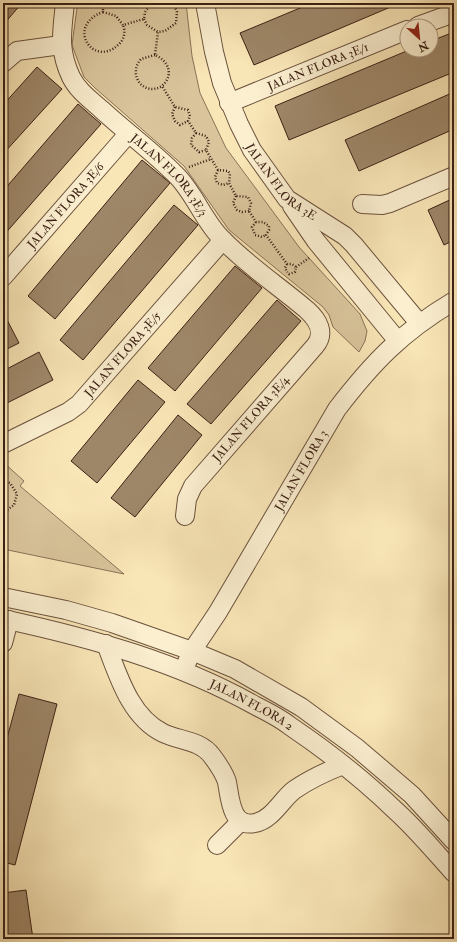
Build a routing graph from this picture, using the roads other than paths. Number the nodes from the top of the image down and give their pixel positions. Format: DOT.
graph roads {
  1 [pos="65,3"];
  2 [pos="205,3"];
  3 [pos="454,13"];
  4 [pos="439,18"];
  5 [pos="399,33"];
  6 [pos="61,45"];
  7 [pos="3,63"];
  8 [pos="229,103"];
  9 [pos="128,134"];
  10 [pos="454,176"];
  11 [pos="287,199"];
  12 [pos="362,204"];
  13 [pos="222,240"];
  14 [pos="3,277"];
  15 [pos="454,301"];
  16 [pos="419,323"];
  17 [pos="319,325"];
  18 [pos="397,340"];
  19 [pos="3,444"];
  20 [pos="185,516"];
  21 [pos="3,597"];
  22 [pos="6,620"];
  23 [pos="3,643"];
  24 [pos="106,644"];
  25 [pos="192,651"];
  26 [pos="184,671"];
  27 [pos="343,766"];
  28 [pos="241,821"];
  29 [pos="454,841"];
  30 [pos="217,845"];
  31 [pos="454,873"];
  1 -- 6 [label="street, JALAN FLORA 3E/3"];
  2 -- 8 [label="street, JALAN FLORA 3E"];
  3 -- 4 [label="street"];
  5 -- 8 [label="street, JALAN FLORA 3E/1"];
  6 -- 7 [label="street"];
  6 -- 9 [label="street, JALAN FLORA 3E/3"];
  8 -- 11 [label="street, JALAN FLORA 3E"];
  9 -- 13 [label="street, JALAN FLORA 3E/3"];
  9 -- 14 [label="street, JALAN FLORA 3E/6"];
  10 -- 12 [label="street"];
  11 -- 16 [label="street, JALAN FLORA 3E"];
  11 -- 18 [label="street"];
  13 -- 17 [label="street, JALAN FLORA 3E/3"];
  13 -- 19 [label="street, JALAN FLORA 3E/5"];
  15 -- 16 [label="street, JALAN FLORA 3"];
  16 -- 18 [label="street, JALAN FLORA 3"];
  17 -- 20 [label="street, JALAN FLORA 3E/4"];
  18 -- 25 [label="street, JALAN FLORA 3"];
  21 -- 25 [label="street, JALAN FLORA 2"];
  22 -- 23 [label="street"];
  22 -- 24 [label="street, JALAN FLORA 2"];
  24 -- 26 [label="street, JALAN FLORA 2"];
  24 -- 28 [label="street"];
  25 -- 26 [label="street, JALAN FLORA 3"];
  25 -- 29 [label="street, JALAN FLORA 2"];
  26 -- 27 [label="street, JALAN FLORA 2"];
  27 -- 28 [label="street"];
  27 -- 31 [label="street, JALAN FLORA 2"];
  28 -- 30 [label="street"];
}
